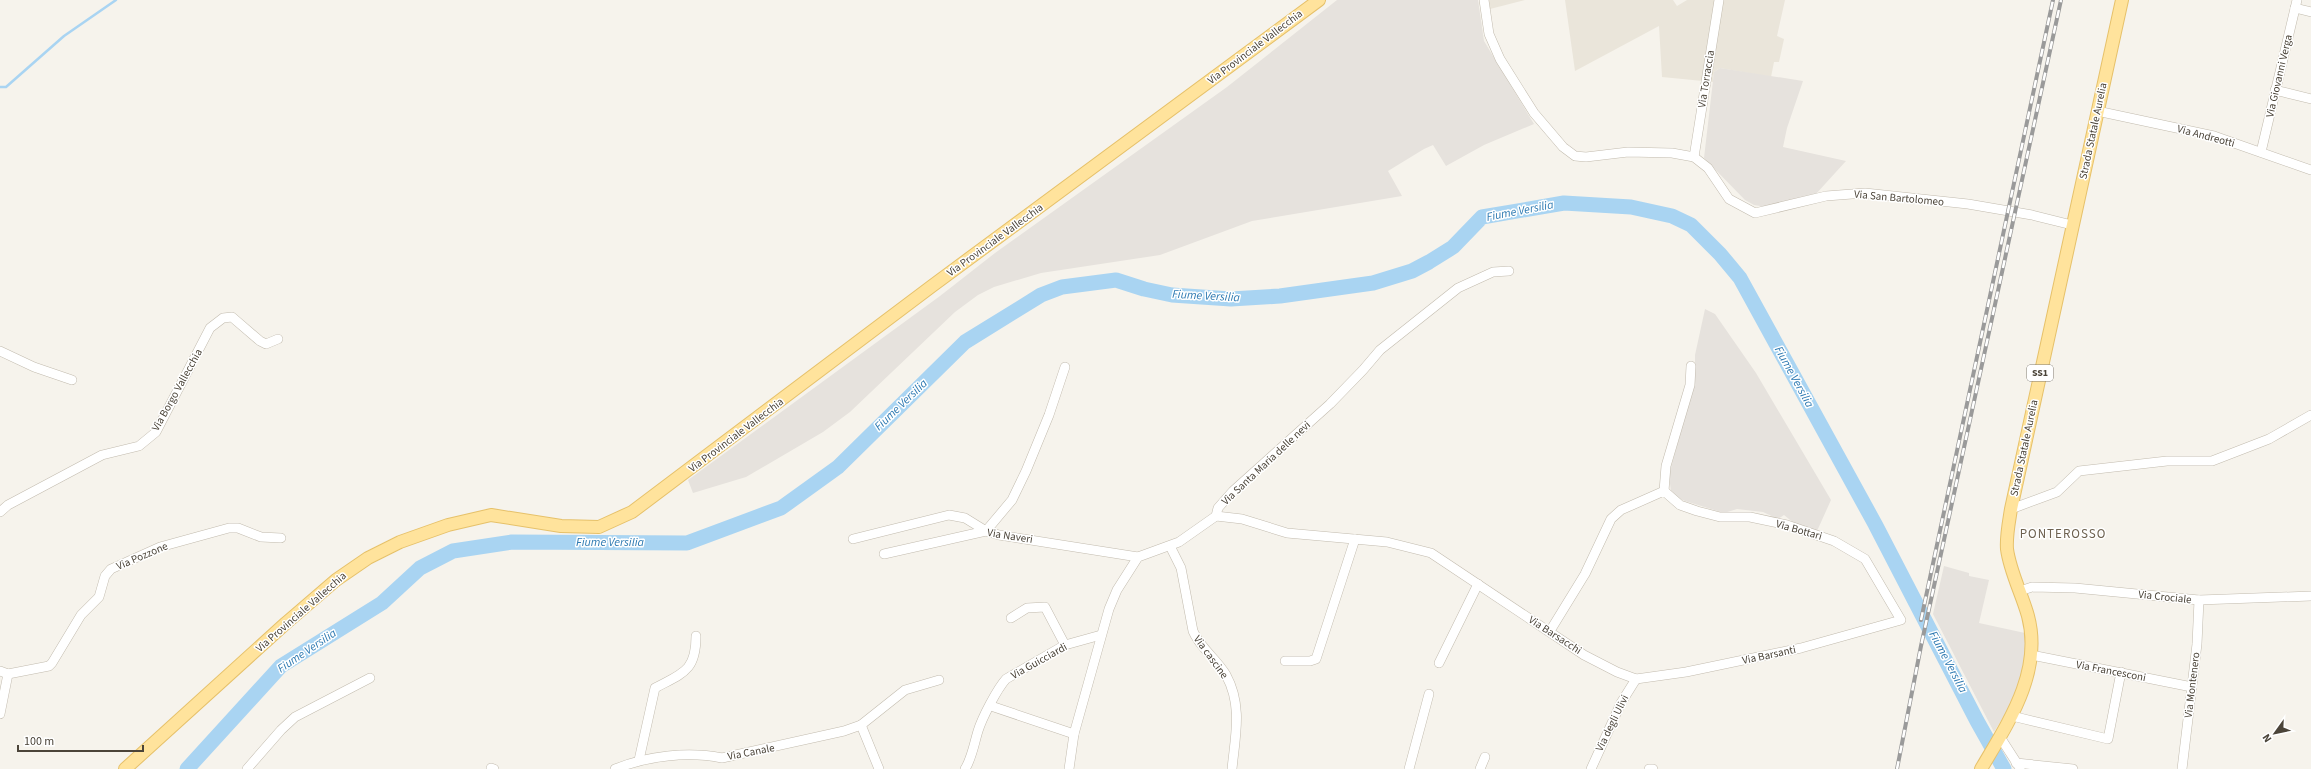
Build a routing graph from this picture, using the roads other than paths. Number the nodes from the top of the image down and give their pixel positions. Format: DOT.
graph roads {
  1 [pos="1319,0"];
  2 [pos="1484,0"];
  3 [pos="1719,0"];
  4 [pos="2122,0"];
  5 [pos="2296,4"];
  6 [pos="2311,12"];
  7 [pos="2275,90"];
  8 [pos="2311,98"];
  9 [pos="2097,111"];
  10 [pos="2261,152"];
  11 [pos="1694,157"];
  12 [pos="2311,170"];
  13 [pos="2072,225"];
  14 [pos="1509,271"];
  15 [pos="278,339"];
  16 [pos="0,351"];
  17 [pos="1691,366"];
  18 [pos="1065,367"];
  19 [pos="72,380"];
  20 [pos="2311,415"];
  21 [pos="1664,491"];
  22 [pos="2010,509"];
  23 [pos="0,512"];
  24 [pos="1216,516"];
  25 [pos="986,531"];
  26 [pos="280,538"];
  27 [pos="853,538"];
  28 [pos="1356,539"];
  29 [pos="1170,546"];
  30 [pos="884,554"];
  31 [pos="1138,557"];
  32 [pos="1478,584"];
  33 [pos="2020,591"];
  34 [pos="2311,596"];
  35 [pos="2199,600"];
  36 [pos="1010,618"];
  37 [pos="1901,620"];
  38 [pos="1550,631"];
  39 [pos="1100,635"];
  40 [pos="696,636"];
  41 [pos="1065,645"];
  42 [pos="2031,655"];
  43 [pos="1285,661"];
  44 [pos="1439,663"];
  45 [pos="4,672"];
  46 [pos="2121,672"];
  47 [pos="370,678"];
  48 [pos="1636,678"];
  49 [pos="939,680"];
  50 [pos="2192,687"];
  51 [pos="1429,694"];
  52 [pos="991,706"];
  53 [pos="0,714"];
  54 [pos="2012,716"];
  55 [pos="862,725"];
  56 [pos="1074,734"];
  57 [pos="1998,739"];
  58 [pos="1485,757"];
  59 [pos="639,760"];
  60 [pos="2018,766"];
  61 [pos="1594,768"];
  62 [pos="126,769"];
  63 [pos="247,769"];
  64 [pos="615,769"];
  65 [pos="879,769"];
  66 [pos="965,769"];
  67 [pos="1069,769"];
  68 [pos="1232,769"];
  69 [pos="1409,769"];
  70 [pos="1480,769"];
  71 [pos="1649,769"];
  72 [pos="1653,769"];
  73 [pos="1981,769"];
  74 [pos="2073,769"];
  75 [pos="2182,769"];
  1 -- 62 [label="main road, Via Provinciale Vallecchia"];
  2 -- 11 [label="street, Via San Bartolomeo"];
  3 -- 11 [label="street, Via Torraccia"];
  4 -- 9 [label="main road, Strada Statale Aurelia / SS1"];
  5 -- 6 [label="street"];
  5 -- 7 [label="street, Via Giovanni Verga"];
  7 -- 8 [label="street"];
  7 -- 10 [label="street, Via Giovanni Verga"];
  9 -- 10 [label="street, Via Andreotti"];
  9 -- 13 [label="main road, Strada Statale Aurelia / SS1"];
  10 -- 12 [label="street, Via Andreotti"];
  11 -- 13 [label="street, Via San Bartolomeo"];
  13 -- 22 [label="main road, Strada Statale Aurelia / SS1"];
  14 -- 24 [label="street, Via Santa Maria delle nevi"];
  15 -- 23 [label="street, Via Borgo Vallecchia"];
  16 -- 19 [label="street"];
  17 -- 21 [label="street"];
  18 -- 25 [label="street"];
  20 -- 22 [label="street"];
  21 -- 37 [label="street, Via Bottari"];
  21 -- 38 [label="street"];
  22 -- 33 [label="main road, Strada Statale Aurelia / SS1"];
  24 -- 28 [label="street, Via Barsacchi"];
  24 -- 29 [label="street, Via Santa Maria delle nevi"];
  25 -- 27 [label="street"];
  25 -- 30 [label="street, Via Naveri"];
  25 -- 31 [label="street, Via Naveri"];
  26 -- 45 [label="street, Via Pozzone"];
  28 -- 32 [label="street, Via Barsacchi"];
  28 -- 43 [label="street"];
  29 -- 31 [label="street, Via Santa Maria delle nevi"];
  29 -- 68 [label="street, Via cascine"];
  31 -- 39 [label="street"];
  32 -- 38 [label="street, Via Barsacchi"];
  32 -- 44 [label="street"];
  33 -- 35 [label="street, Via Crociale"];
  33 -- 42 [label="main road, Strada Statale Aurelia / SS1"];
  34 -- 35 [label="street, Via Crociale"];
  35 -- 50 [label="street, Via Montenero"];
  36 -- 41 [label="street"];
  37 -- 48 [label="street, Via Barsanti"];
  38 -- 48 [label="street, Via Barsacchi"];
  39 -- 41 [label="street, Via Guicciardi"];
  39 -- 56 [label="street"];
  40 -- 59 [label="street"];
  41 -- 52 [label="street, Via Guicciardi"];
  42 -- 46 [label="street, Via Francesconi"];
  42 -- 54 [label="main road, Strada Statale Aurelia / SS1"];
  45 -- 53 [label="street"];
  46 -- 50 [label="street, Via Francesconi"];
  46 -- 54 [label="street"];
  47 -- 63 [label="street"];
  48 -- 61 [label="street, Via degli Ulivi"];
  49 -- 55 [label="street, Via Canale"];
  50 -- 75 [label="street, Via Montenero"];
  51 -- 69 [label="street"];
  52 -- 56 [label="street"];
  52 -- 66 [label="street, Via Guicciardi"];
  54 -- 57 [label="main road, Strada Statale Aurelia / SS1"];
  55 -- 59 [label="street, Via Canale"];
  55 -- 65 [label="street"];
  56 -- 67 [label="street"];
  57 -- 60 [label="street"];
  57 -- 73 [label="main road, Strada Statale Aurelia / SS1"];
  58 -- 70 [label="street"];
  59 -- 64 [label="street, Via Canale"];
  60 -- 74 [label="street"];
  71 -- 72 [label="street"];
}
